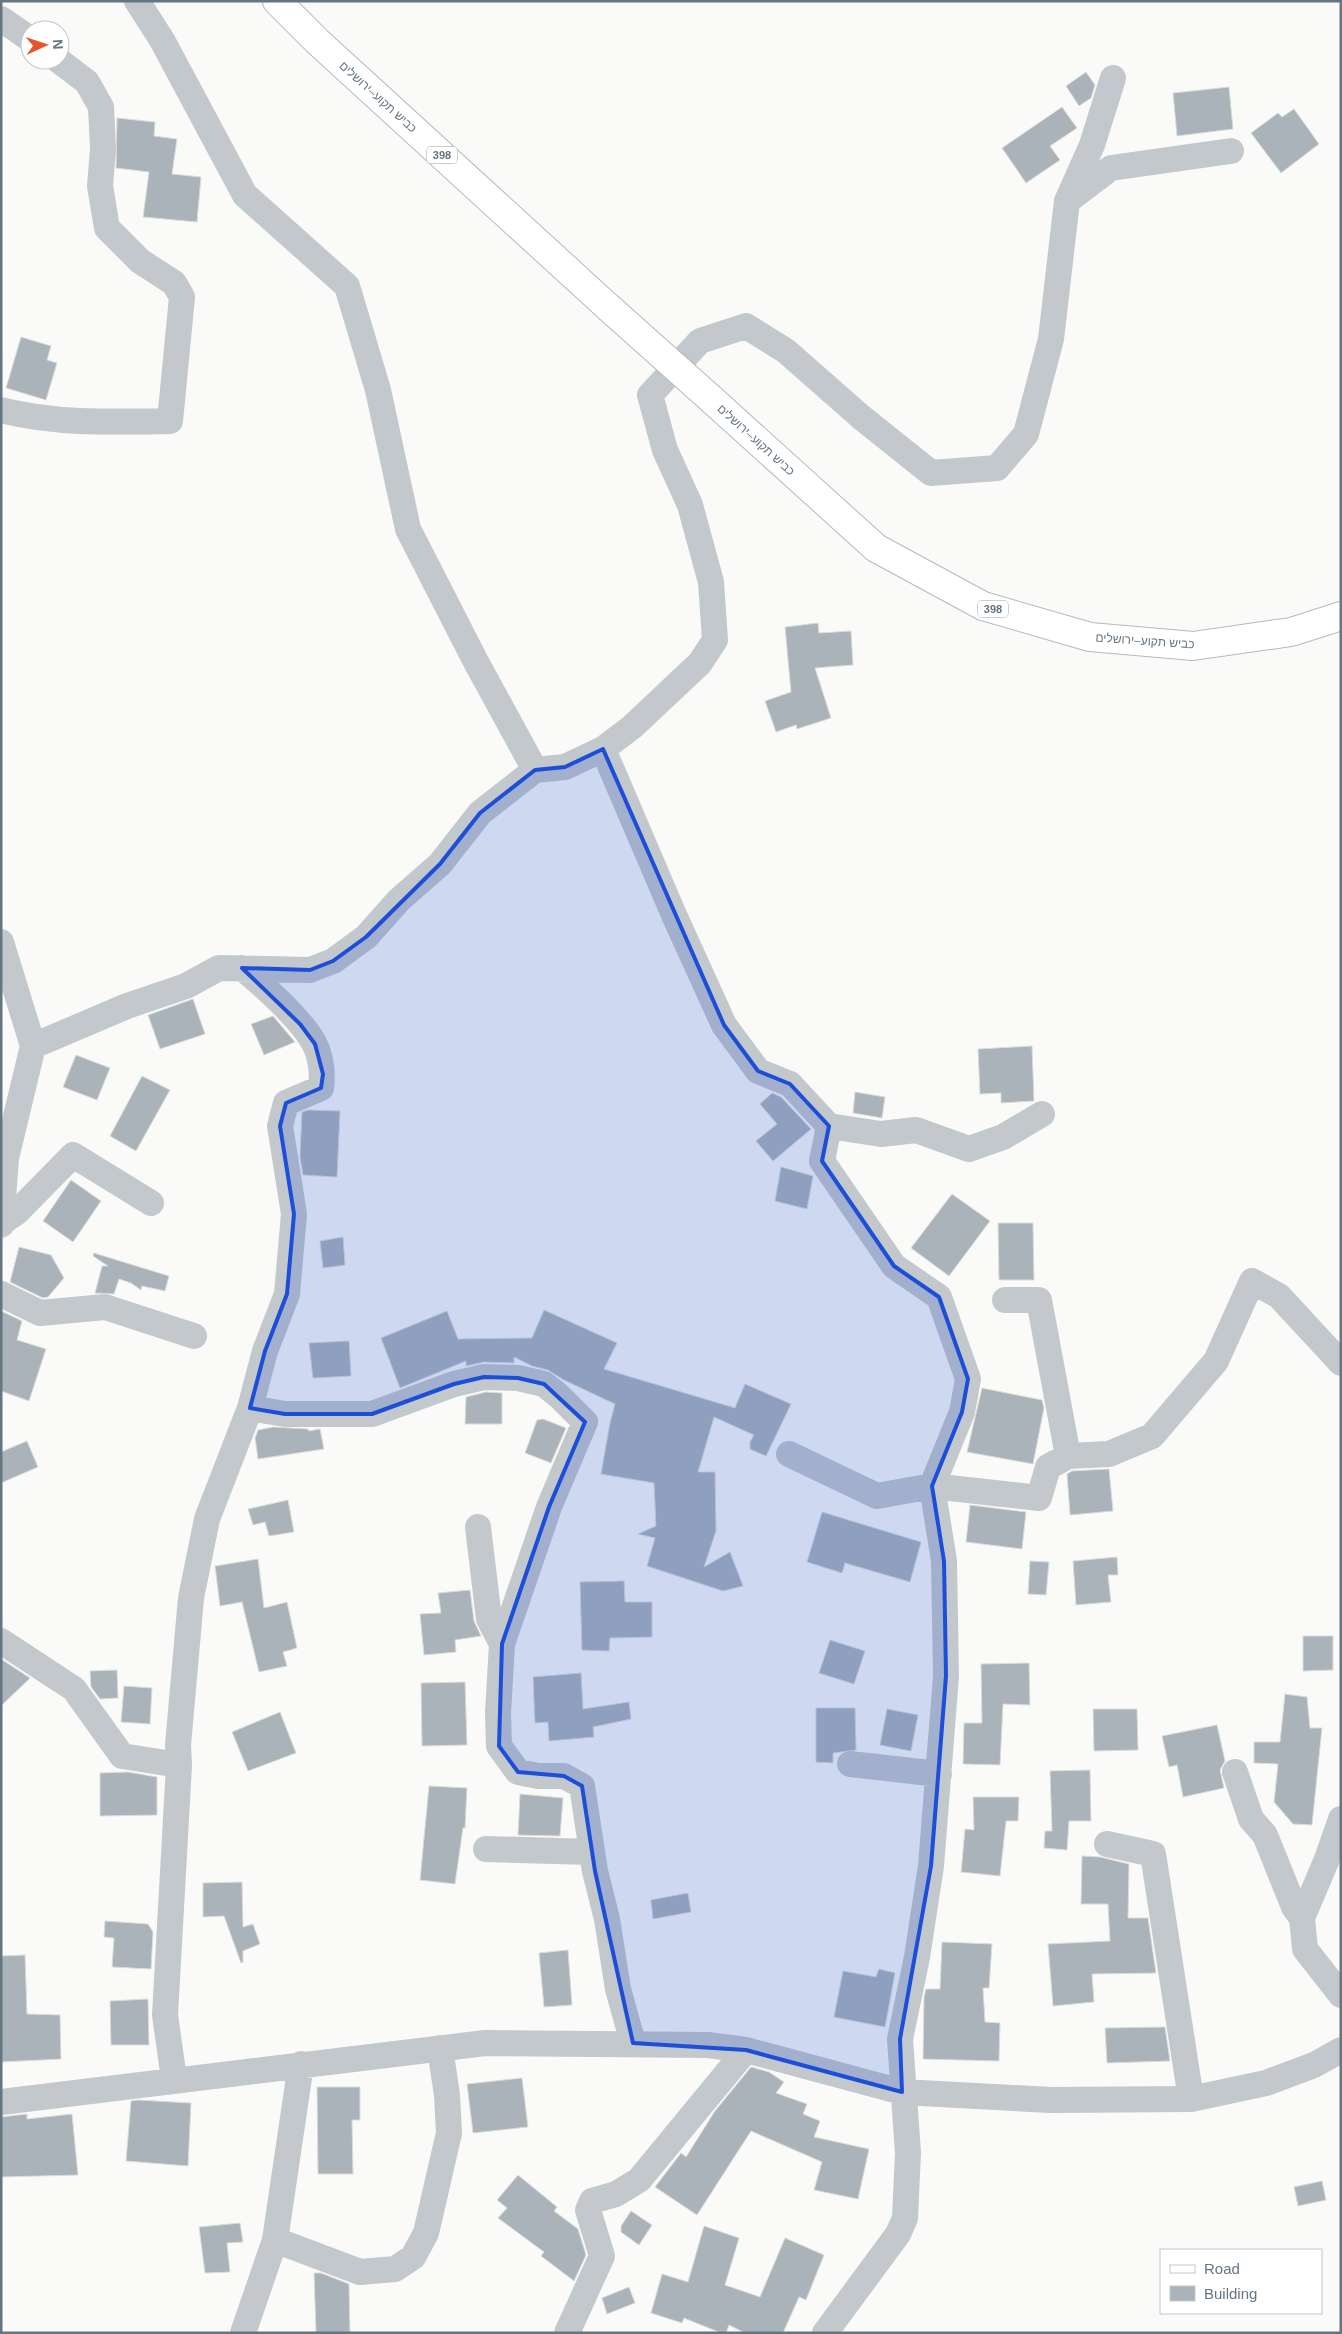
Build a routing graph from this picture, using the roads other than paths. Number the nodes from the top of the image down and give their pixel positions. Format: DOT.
graph roads {
  1 [pos="278,1"];
  2 [pos="139,2"];
  3 [pos="1,19"];
  4 [pos="20,32"];
  5 [pos="70,69"];
  6 [pos="1113,78"];
  7 [pos="1231,151"];
  8 [pos="1067,201"];
  9 [pos="1,410"];
  10 [pos="1341,616"];
  11 [pos="604,749"];
  12 [pos="535,770"];
  13 [pos="1,942"];
  14 [pos="242,968"];
  15 [pos="33,1046"];
  16 [pos="1042,1114"];
  17 [pos="830,1126"];
  18 [pos="151,1203"];
  19 [pos="1,1224"];
  20 [pos="1,1294"];
  21 [pos="1005,1300"];
  22 [pos="194,1336"];
  23 [pos="1341,1363"];
  24 [pos="250,1408"];
  25 [pos="789,1454"];
  26 [pos="1068,1456"];
  27 [pos="932,1486"];
  28 [pos="478,1527"];
  29 [pos="1,1641"];
  30 [pos="502,1644"];
  31 [pos="850,1764"];
  32 [pos="179,1765"];
  33 [pos="1235,1772"];
  34 [pos="939,1774"];
  35 [pos="1341,1819"];
  36 [pos="1107,1844"];
  37 [pos="486,1849"];
  38 [pos="592,1852"];
  39 [pos="1302,1918"];
  40 [pos="1341,1995"];
  41 [pos="633,2043"];
  42 [pos="440,2048"];
  43 [pos="746,2050"];
  44 [pos="1341,2050"];
  45 [pos="302,2064"];
  46 [pos="174,2079"];
  47 [pos="902,2092"];
  48 [pos="1191,2099"];
  49 [pos="1,2102"];
  50 [pos="275,2240"];
  51 [pos="243,2333"];
  52 [pos="567,2333"];
  53 [pos="825,2333"];
  1 -- 10 [label="main road, כביש תקוע–ירושלים / 398, bridge"];
  2 -- 12 [label="street"];
  3 -- 4 [label="street"];
  5 -- 9 [label="street"];
  6 -- 8 [label="street"];
  7 -- 8 [label="street"];
  8 -- 11 [label="street"];
  11 -- 12 [label="street"];
  11 -- 17 [label="street"];
  12 -- 14 [label="street"];
  13 -- 15 [label="street"];
  14 -- 15 [label="street"];
  14 -- 24 [label="street"];
  15 -- 19 [label="street"];
  16 -- 17 [label="street"];
  17 -- 27 [label="street"];
  18 -- 19 [label="street"];
  20 -- 22 [label="street"];
  21 -- 26 [label="street"];
  23 -- 26 [label="street"];
  24 -- 30 [label="street"];
  24 -- 32 [label="street"];
  25 -- 27 [label="street"];
  26 -- 27 [label="street"];
  27 -- 34 [label="street"];
  28 -- 30 [label="street"];
  29 -- 32 [label="street"];
  30 -- 38 [label="street"];
  31 -- 34 [label="street"];
  32 -- 46 [label="street"];
  33 -- 39 [label="street"];
  34 -- 47 [label="street"];
  35 -- 39 [label="street"];
  36 -- 48 [label="street"];
  37 -- 38 [label="street"];
  38 -- 41 [label="street"];
  39 -- 40 [label="street"];
  41 -- 42 [label="street"];
  41 -- 43 [label="street"];
  42 -- 45 [label="street"];
  42 -- 50 [label="street"];
  43 -- 47 [label="street"];
  43 -- 52 [label="street"];
  44 -- 48 [label="street"];
  45 -- 46 [label="street"];
  45 -- 50 [label="street"];
  46 -- 49 [label="street"];
  47 -- 48 [label="street"];
  47 -- 53 [label="street"];
  50 -- 51 [label="street"];
}
